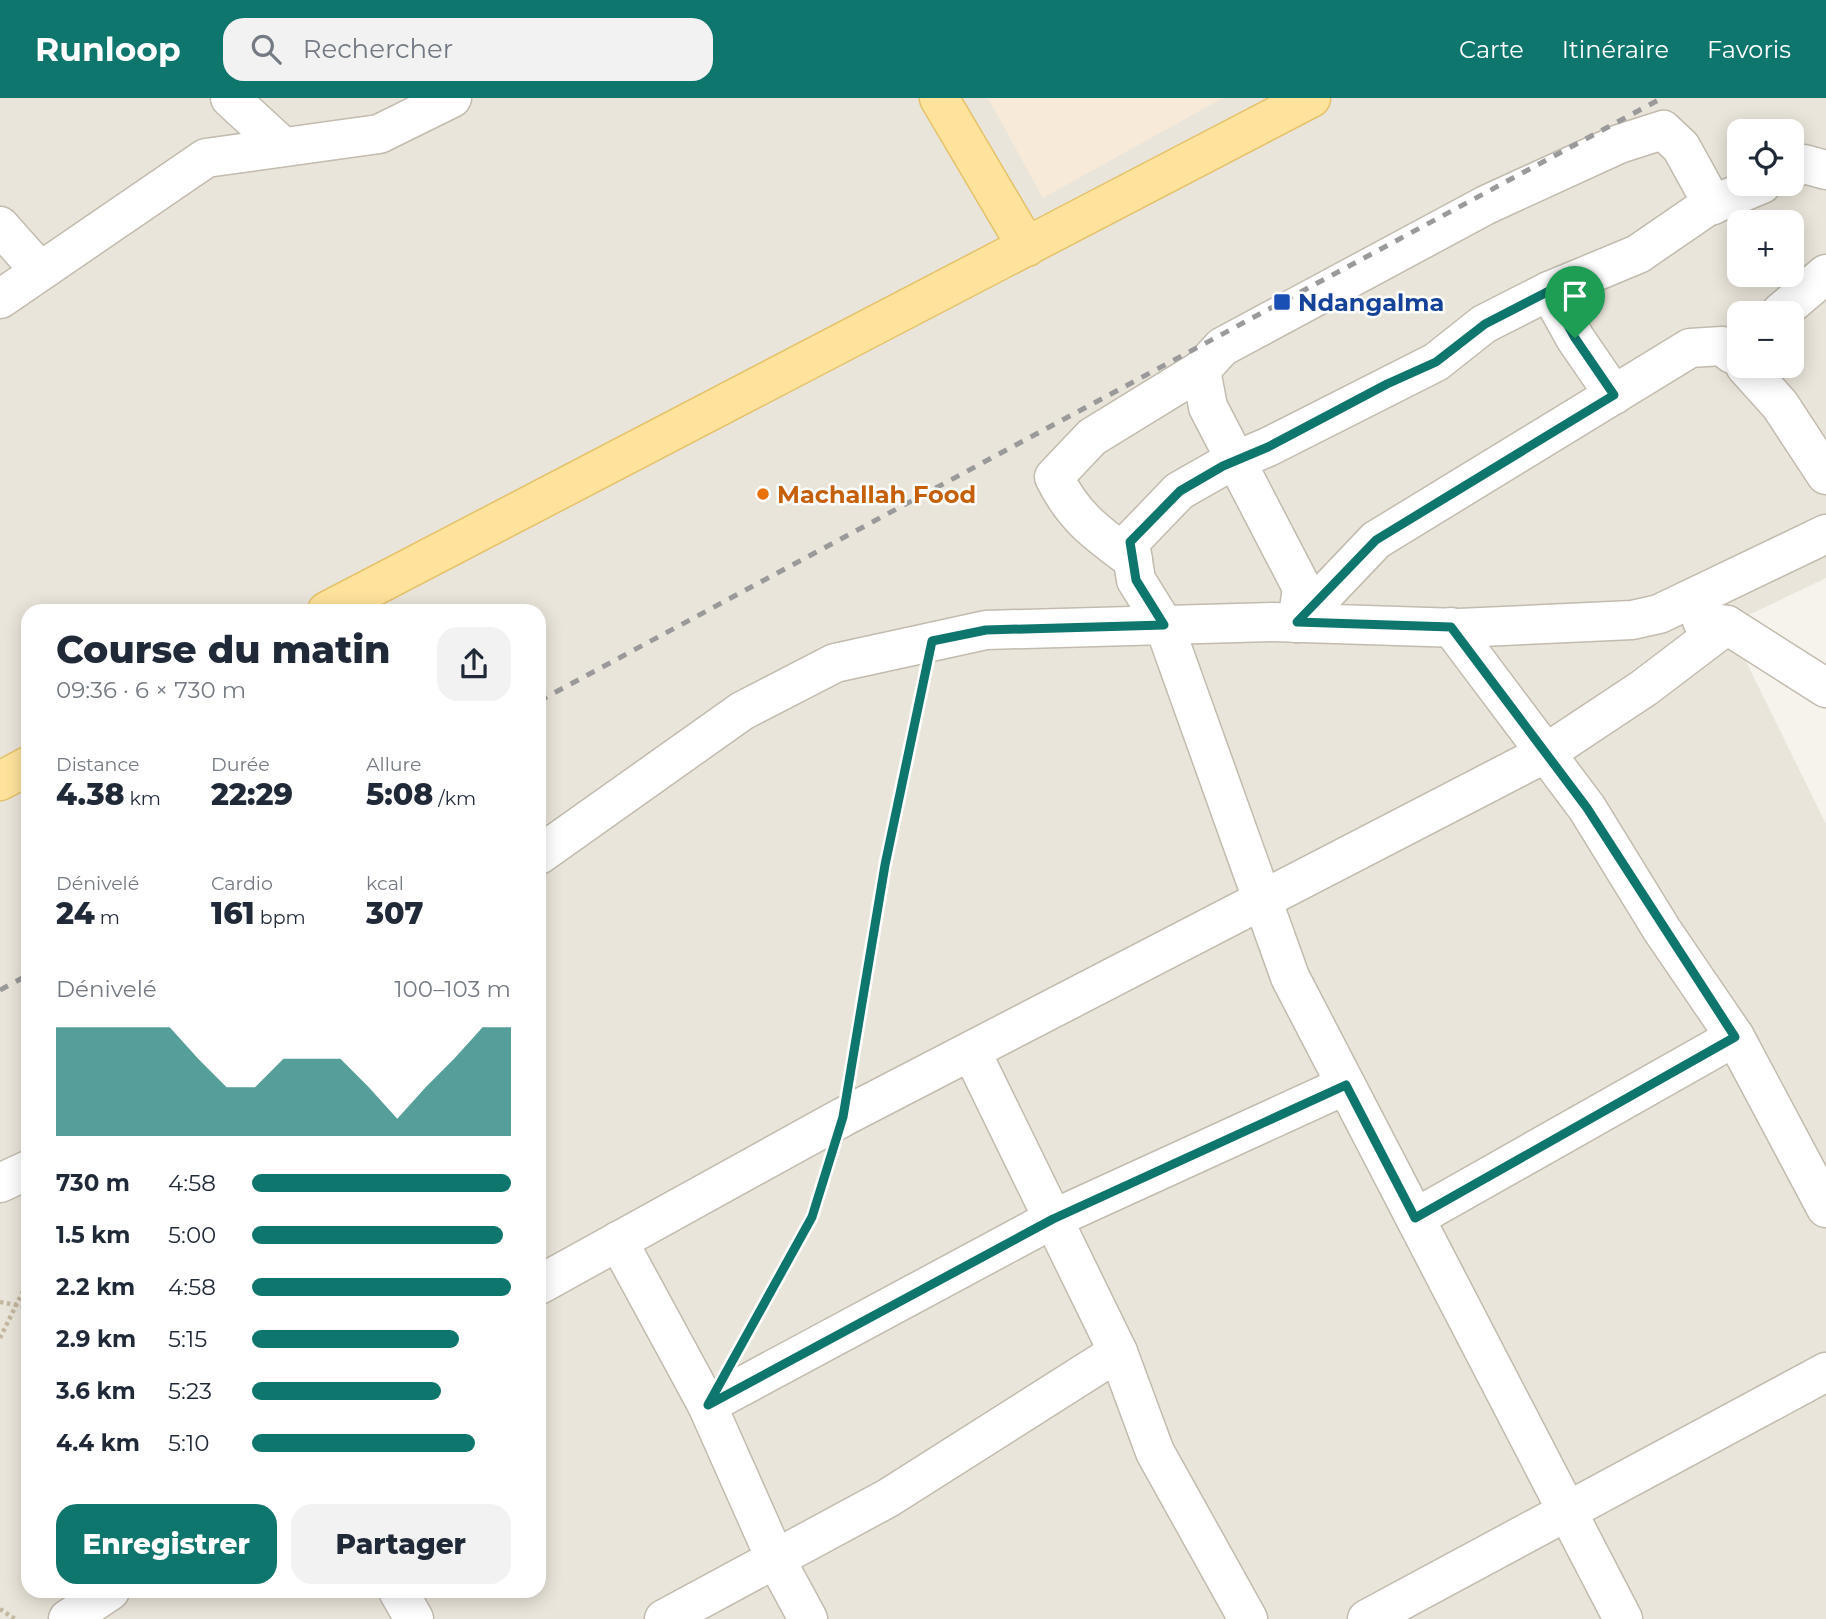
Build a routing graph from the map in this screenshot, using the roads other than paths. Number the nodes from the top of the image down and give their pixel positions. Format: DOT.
graph roads {
  1 [pos="230,98"];
  2 [pos="452,98"];
  3 [pos="939,98"];
  4 [pos="1311,98"];
  5 [pos="283,147"];
  6 [pos="1804,164"];
  7 [pos="1826,170"];
  8 [pos="1734,196"];
  9 [pos="1713,205"];
  10 [pos="0,226"];
  11 [pos="1027,247"];
  12 [pos="40,271"];
  13 [pos="1826,274"];
  14 [pos="1549,291"];
  15 [pos="0,299"];
  16 [pos="1794,301"];
  17 [pos="1727,349"];
  18 [pos="1201,370"];
  19 [pos="1757,378"];
  20 [pos="1614,395"];
  21 [pos="1236,460"];
  22 [pos="1826,475"];
  23 [pos="1826,534"];
  24 [pos="1133,561"];
  25 [pos="340,604"];
  26 [pos="1659,614"];
  27 [pos="1297,622"];
  28 [pos="1164,625"];
  29 [pos="1727,625"];
  30 [pos="1451,627"];
  31 [pos="1826,688"];
  32 [pos="1546,752"];
  33 [pos="21,770"];
  34 [pos="0,781"];
  35 [pos="546,850"];
  36 [pos="1262,899"];
  37 [pos="1735,1037"];
  38 [pos="971,1051"];
  39 [pos="1346,1085"];
  40 [pos="21,1173"];
  41 [pos="0,1183"];
  42 [pos="1826,1208"];
  43 [pos="1415,1218"];
  44 [pos="1053,1219"];
  45 [pos="618,1241"];
  46 [pos="546,1281"];
  47 [pos="1118,1352"];
  48 [pos="1826,1372"];
  49 [pos="708,1405"];
  50 [pos="1567,1511"];
  51 [pos="775,1559"];
  52 [pos="100,1598"];
  53 [pos="402,1598"];
  54 [pos="68,1619"];
  55 [pos="414,1619"];
  56 [pos="664,1619"];
  57 [pos="808,1619"];
  58 [pos="1248,1619"];
  59 [pos="1367,1619"];
  60 [pos="1623,1619"];
  1 -- 5 [label="street"];
  2 -- 5 [label="street"];
  3 -- 11 [label="main road"];
  4 -- 11 [label="main road"];
  5 -- 12 [label="street"];
  6 -- 7 [label="street"];
  8 -- 9 [label="street"];
  9 -- 14 [label="street"];
  9 -- 18 [label="street"];
  10 -- 12 [label="street"];
  11 -- 25 [label="main road"];
  12 -- 15 [label="street"];
  13 -- 16 [label="street"];
  14 -- 20 [label="street"];
  14 -- 21 [label="street"];
  17 -- 20 [label="street"];
  18 -- 21 [label="street"];
  18 -- 24 [label="street"];
  19 -- 22 [label="street"];
  20 -- 27 [label="street"];
  21 -- 24 [label="street"];
  21 -- 27 [label="street"];
  23 -- 26 [label="street"];
  24 -- 28 [label="street"];
  26 -- 29 [label="street"];
  26 -- 30 [label="street"];
  27 -- 28 [label="street"];
  27 -- 30 [label="street"];
  28 -- 35 [label="street"];
  28 -- 36 [label="street"];
  29 -- 31 [label="street"];
  29 -- 32 [label="street"];
  30 -- 32 [label="street"];
  32 -- 36 [label="street"];
  32 -- 37 [label="street"];
  33 -- 34 [label="main road"];
  36 -- 38 [label="street"];
  36 -- 39 [label="street"];
  37 -- 42 [label="street"];
  37 -- 43 [label="street"];
  38 -- 44 [label="street"];
  38 -- 45 [label="street"];
  39 -- 43 [label="street"];
  39 -- 44 [label="street"];
  40 -- 41 [label="street"];
  43 -- 50 [label="street"];
  44 -- 47 [label="street"];
  44 -- 49 [label="street"];
  45 -- 46 [label="street"];
  45 -- 49 [label="street"];
  47 -- 51 [label="street"];
  47 -- 58 [label="street"];
  48 -- 50 [label="street"];
  49 -- 51 [label="street"];
  50 -- 59 [label="street"];
  50 -- 60 [label="street"];
  51 -- 56 [label="street"];
  51 -- 57 [label="street"];
  52 -- 54 [label="street"];
  53 -- 55 [label="street"];
}
